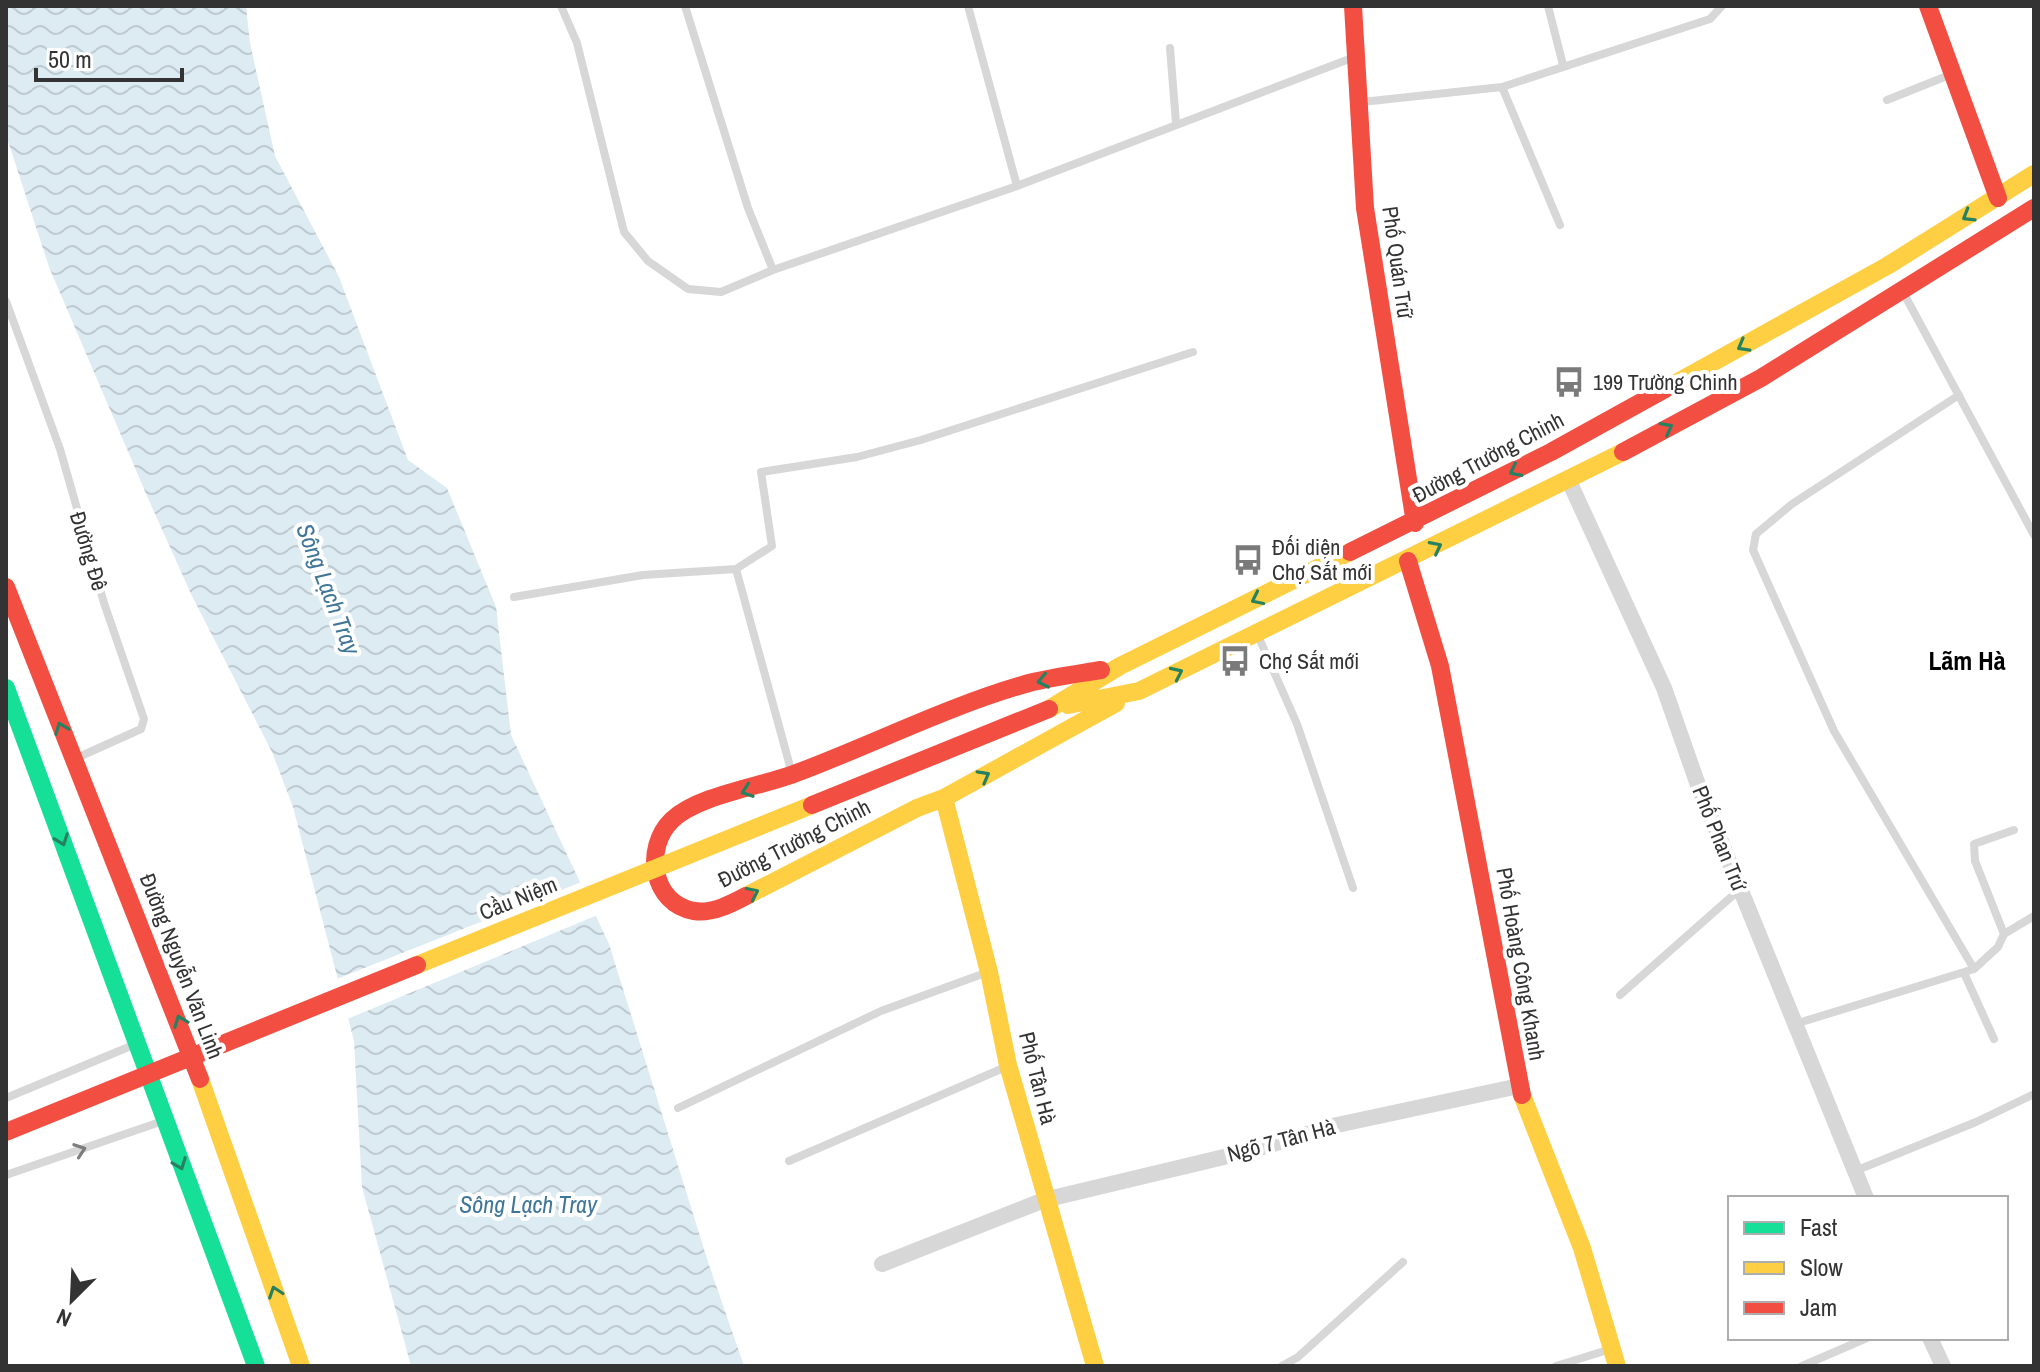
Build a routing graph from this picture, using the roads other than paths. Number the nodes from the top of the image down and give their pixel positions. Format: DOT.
graph roads {
  1 [pos="561,6"];
  2 [pos="685,6"];
  3 [pos="968,6"];
  4 [pos="1353,6"];
  5 [pos="1548,6"];
  6 [pos="1722,6"];
  7 [pos="1928,6"];
  8 [pos="1170,48"];
  9 [pos="1357,56"];
  10 [pos="1563,65"];
  11 [pos="1953,74"];
  12 [pos="1502,87"];
  13 [pos="1887,100"];
  14 [pos="1358,103"];
  15 [pos="1176,123"];
  16 [pos="2034,174"];
  17 [pos="1017,186"];
  18 [pos="1998,198"];
  19 [pos="2034,208"];
  20 [pos="1560,225"];
  21 [pos="773,270"];
  22 [pos="1902,292"];
  23 [pos="6,301"];
  24 [pos="1193,352"];
  25 [pos="1959,395"];
  26 [pos="1569,481"];
  27 [pos="1415,523"];
  28 [pos="2034,535"];
  29 [pos="1408,561"];
  30 [pos="736,569"];
  31 [pos="6,587"];
  32 [pos="514,597"];
  33 [pos="1257,635"];
  34 [pos="1120,666"];
  35 [pos="6,688"];
  36 [pos="1139,691"];
  37 [pos="1049,709"];
  38 [pos="73,760"];
  39 [pos="792,775"];
  40 [pos="944,798"];
  41 [pos="2014,830"];
  42 [pos="1353,888"];
  43 [pos="1740,889"];
  44 [pos="2034,916"];
  45 [pos="2004,934"];
  46 [pos="1974,969"];
  47 [pos="989,972"];
  48 [pos="1964,973"];
  49 [pos="1620,995"];
  50 [pos="1795,1024"];
  51 [pos="1994,1039"];
  52 [pos="135,1044"];
  53 [pos="1008,1065"];
  54 [pos="1519,1086"];
  55 [pos="2034,1094"];
  56 [pos="6,1098"];
  57 [pos="678,1108"];
  58 [pos="164,1121"];
  59 [pos="6,1132"];
  60 [pos="789,1161"];
  61 [pos="1854,1172"];
  62 [pos="6,1175"];
  63 [pos="1865,1196"];
  64 [pos="1044,1200"];
  65 [pos="1403,1262"];
  66 [pos="882,1264"];
  67 [pos="1862,1340"];
  68 [pos="1931,1340"];
  69 [pos="1614,1358"];
  70 [pos="256,1366"];
  71 [pos="301,1366"];
  72 [pos="1095,1366"];
  73 [pos="1282,1366"];
  74 [pos="1556,1366"];
  75 [pos="1802,1366"];
  76 [pos="1943,1366"];
  1 -- 21 [label="lane"];
  2 -- 21 [label="lane"];
  3 -- 17 [label="lane"];
  4 -- 9 [label="main road, Phố Quán Trữ"];
  5 -- 10 [label="lane"];
  6 -- 10 [label="lane"];
  7 -- 11 [label="main road"];
  8 -- 15 [label="lane"];
  9 -- 14 [label="main road, Phố Quán Trữ"];
  9 -- 15 [label="lane"];
  10 -- 12 [label="lane"];
  11 -- 13 [label="lane"];
  11 -- 18 [label="main road"];
  12 -- 14 [label="lane"];
  12 -- 20 [label="lane"];
  14 -- 27 [label="main road, Phố Quán Trữ"];
  15 -- 17 [label="lane"];
  16 -- 18 [label="main road, Đường Trường Chinh"];
  17 -- 21 [label="lane"];
  18 -- 27 [label="main road, Đường Trường Chinh, one-way"];
  19 -- 22 [label="main road, Đường Trường Chinh"];
  22 -- 25 [label="lane"];
  26 -- 22 [label="main road, Đường Trường Chinh, one-way"];
  23 -- 38 [label="lane, Đường Đê"];
  24 -- 30 [label="lane"];
  25 -- 28 [label="lane"];
  25 -- 46 [label="lane"];
  29 -- 26 [label="main road, Đường Trường Chinh, one-way"];
  26 -- 43 [label="street, Phố Phan Trứ"];
  27 -- 34 [label="main road, Đường Trường Chinh, one-way"];
  29 -- 33 [label="main road, Đường Trường Chinh"];
  29 -- 54 [label="main road, Phố Hoàng Công Khanh"];
  30 -- 32 [label="lane"];
  30 -- 39 [label="lane"];
  38 -- 31 [label="main road, Đường Nguyễn Văn Linh, one-way"];
  36 -- 33 [label="main road, Đường Trường Chinh, one-way"];
  33 -- 42 [label="lane"];
  34 -- 37 [label="main road, Đường Trường Chinh"];
  34 -- 39 [label="main road, Đường Trường Chinh, one-way"];
  35 -- 52 [label="main road, one-way"];
  36 -- 37 [label="main road, Đường Trường Chinh"];
  40 -- 36 [label="main road, Đường Trường Chinh, one-way"];
  37 -- 59 [label="main road, Cầu Niệm, bridge"];
  71 -- 38 [label="main road, Đường Nguyễn Văn Linh, one-way"];
  39 -- 40 [label="main road, Đường Trường Chinh, one-way"];
  40 -- 47 [label="main road, Phố Tân Hà"];
  41 -- 45 [label="lane"];
  43 -- 49 [label="lane"];
  43 -- 50 [label="street, Phố Phan Trứ"];
  44 -- 45 [label="lane"];
  45 -- 46 [label="lane"];
  46 -- 48 [label="lane"];
  47 -- 53 [label="main road, Phố Tân Hà"];
  47 -- 57 [label="lane"];
  48 -- 50 [label="lane"];
  48 -- 51 [label="lane"];
  50 -- 61 [label="street, Phố Phan Trứ"];
  52 -- 56 [label="lane"];
  52 -- 58 [label="main road"];
  53 -- 60 [label="lane"];
  53 -- 64 [label="main road, Phố Tân Hà"];
  54 -- 64 [label="street, Ngõ 7 Tân Hà"];
  54 -- 69 [label="main road, Phố Hoàng Công Khanh"];
  55 -- 61 [label="lane"];
  62 -- 58 [label="lane, one-way"];
  58 -- 70 [label="main road, one-way"];
  61 -- 63 [label="street, Phố Phan Trứ"];
  64 -- 66 [label="street, Ngõ 7 Tân Hà"];
  64 -- 72 [label="main road, Phố Tân Hà"];
  65 -- 73 [label="lane"];
  67 -- 75 [label="lane"];
  68 -- 76 [label="street"];
  69 -- 74 [label="lane"];
}
